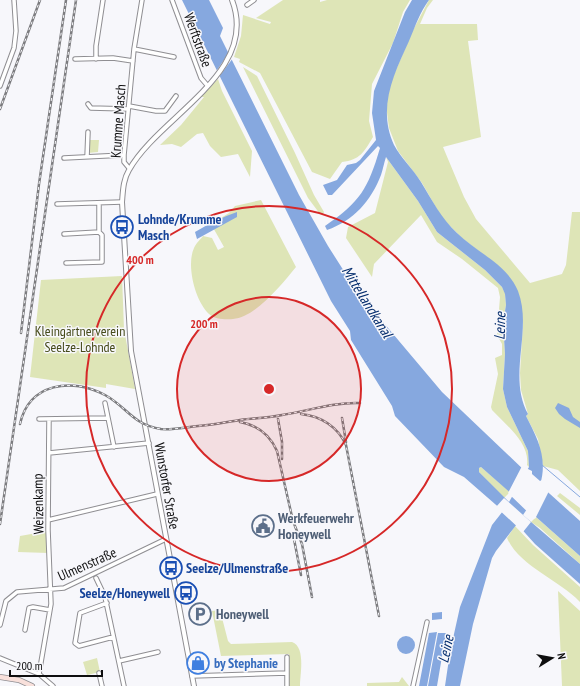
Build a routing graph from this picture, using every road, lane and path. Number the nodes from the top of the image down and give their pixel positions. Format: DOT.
graph roads {
  1 [pos="14,0"];
  2 [pos="103,0"];
  3 [pos="142,0"];
  4 [pos="172,0"];
  5 [pos="232,0"];
  6 [pos="253,0"];
  7 [pos="247,5"];
  8 [pos="134,49"];
  9 [pos="174,57"];
  10 [pos="75,59"];
  11 [pos="96,59"];
  12 [pos="133,61"];
  13 [pos="207,85"];
  14 [pos="0,86"];
  15 [pos="176,96"];
  16 [pos="88,104"];
  17 [pos="128,108"];
  18 [pos="88,132"];
  19 [pos="124,156"];
  20 [pos="87,157"];
  21 [pos="64,158"];
  22 [pos="130,168"];
  23 [pos="122,202"];
  24 [pos="99,203"];
  25 [pos="57,204"];
  26 [pos="99,232"];
  27 [pos="64,234"];
  28 [pos="66,263"];
  29 [pos="126,288"];
  30 [pos="105,403"];
  31 [pos="108,418"];
  32 [pos="39,419"];
  33 [pos="49,419"];
  34 [pos="149,443"];
  35 [pos="114,446"];
  36 [pos="49,453"];
  37 [pos="157,494"];
  38 [pos="48,520"];
  39 [pos="166,539"];
  40 [pos="96,578"];
  41 [pos="49,590"];
  42 [pos="107,603"];
  43 [pos="50,610"];
  44 [pos="427,622"];
  45 [pos="0,626"];
  46 [pos="25,630"];
  47 [pos="114,637"];
  48 [pos="158,652"];
  49 [pos="287,657"];
  50 [pos="0,658"];
  51 [pos="119,661"];
  52 [pos="99,673"];
  53 [pos="287,673"];
  54 [pos="39,674"];
  55 [pos="192,676"];
  56 [pos="0,677"];
  57 [pos="32,686"];
  58 [pos="53,686"];
  59 [pos="102,686"];
  60 [pos="124,686"];
  61 [pos="194,686"];
  62 [pos="287,686"];
  63 [pos="413,686"];
  1 -- 14 [label="street"];
  2 -- 11 [label="street"];
  3 -- 8 [label="street, Krumme Masch"];
  4 -- 13 [label="street, Werftstraße"];
  5 -- 13 [label="street"];
  6 -- 7 [label="street"];
  8 -- 9 [label="street"];
  8 -- 12 [label="street, Krumme Masch"];
  10 -- 11 [label="street"];
  11 -- 12 [label="street"];
  12 -- 17 [label="street, Krumme Masch"];
  13 -- 22 [label="street"];
  15 -- 17 [label="street"];
  16 -- 17 [label="street"];
  17 -- 19 [label="street, Krumme Masch"];
  18 -- 20 [label="street"];
  19 -- 20 [label="street"];
  19 -- 22 [label="street, Krumme Masch"];
  20 -- 21 [label="street"];
  22 -- 23 [label="street, Krumme Masch"];
  23 -- 24 [label="street"];
  23 -- 29 [label="street, Krumme Masch"];
  24 -- 25 [label="street"];
  24 -- 26 [label="street"];
  26 -- 27 [label="street"];
  26 -- 28 [label="street"];
  29 -- 34 [label="street, Wunstorfer Straße"];
  30 -- 31 [label="street"];
  31 -- 33 [label="street"];
  31 -- 35 [label="street"];
  32 -- 33 [label="street"];
  33 -- 36 [label="street, Weizenkamp"];
  34 -- 35 [label="street"];
  34 -- 37 [label="street, Wunstorfer Straße"];
  35 -- 36 [label="street"];
  36 -- 38 [label="street, Weizenkamp"];
  37 -- 38 [label="street"];
  37 -- 39 [label="street, Wunstorfer Straße"];
  38 -- 41 [label="street, Weizenkamp"];
  39 -- 41 [label="street, Ulmenstraße"];
  39 -- 55 [label="street, Wunstorfer Straße"];
  40 -- 42 [label="street"];
  41 -- 43 [label="street, Ulmenstraße"];
  41 -- 45 [label="street"];
  42 -- 47 [label="street"];
  42 -- 47 [label="street"];
  43 -- 46 [label="street"];
  43 -- 54 [label="street, Ulmenstraße"];
  44 -- 63 [label="street"];
  47 -- 51 [label="street"];
  48 -- 51 [label="street"];
  49 -- 53 [label="street"];
  50 -- 54 [label="street"];
  51 -- 60 [label="street"];
  52 -- 59 [label="street"];
  53 -- 55 [label="street"];
  53 -- 62 [label="street"];
  54 -- 58 [label="street"];
  55 -- 61 [label="street, Wunstorfer Straße"];
  56 -- 57 [label="main road"];
}
